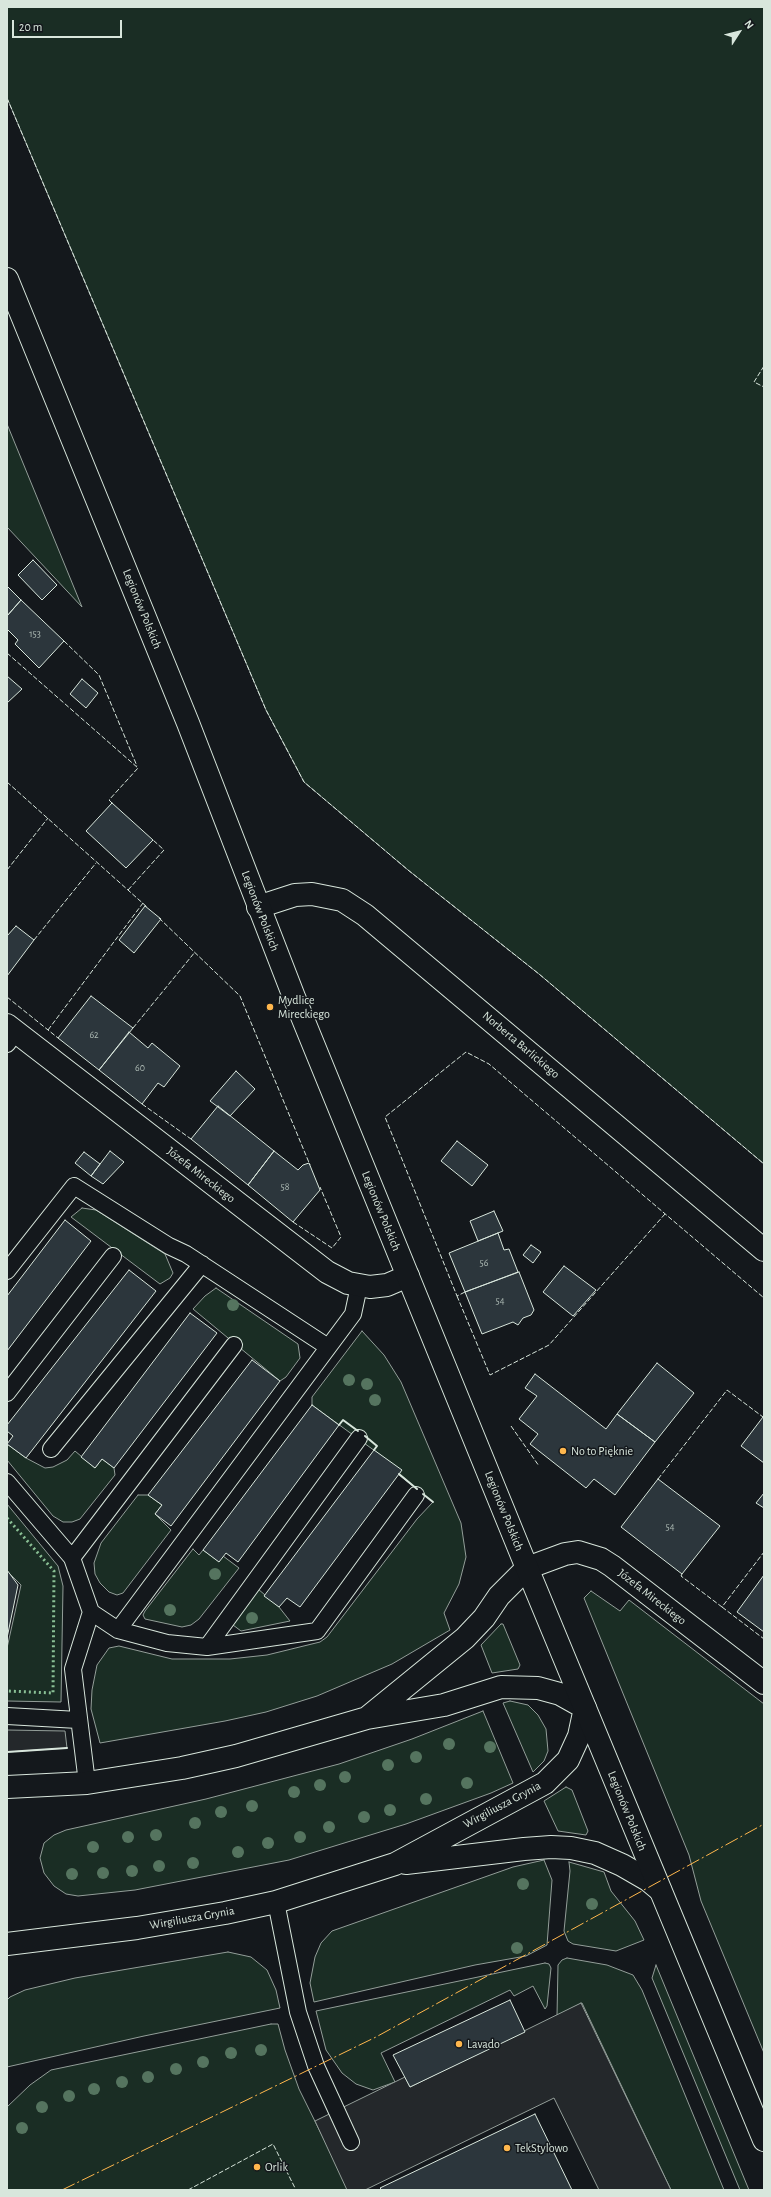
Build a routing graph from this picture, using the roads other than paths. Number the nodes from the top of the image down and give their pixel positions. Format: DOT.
graph roads {
  1 [pos="7,279"];
  2 [pos="258,908"];
  3 [pos="10,1034"];
  4 [pos="764,1250"];
  5 [pos="113,1256"];
  6 [pos="202,1264"];
  7 [pos="7,1271"];
  8 [pos="408,1276"];
  9 [pos="359,1286"];
  10 [pos="234,1345"];
  11 [pos="328,1347"];
  12 [pos="7,1393"];
  13 [pos="359,1438"];
  14 [pos="51,1449"];
  15 [pos="7,1482"];
  16 [pos="416,1495"];
  17 [pos="72,1558"];
  18 [pos="527,1568"];
  19 [pos="91,1612"];
  20 [pos="118,1630"];
  21 [pos="207,1647"];
  22 [pos="764,1683"];
  23 [pos="585,1708"];
  24 [pos="7,1716"];
  25 [pos="367,1718"];
  26 [pos="78,1720"];
  27 [pos="87,1783"];
  28 [pos="7,1787"];
  29 [pos="394,1864"];
  30 [pos="660,1890"];
  31 [pos="276,1902"];
  32 [pos="7,1944"];
  33 [pos="764,2140"];
  34 [pos="351,2142"];
  1 -- 2 [label="street, Legionów Polskich"];
  2 -- 4 [label="street, Norberta Barlickiego"];
  2 -- 8 [label="street, Legionów Polskich"];
  3 -- 9 [label="street, Józefa Mireckiego"];
  5 -- 12 [label="lane"];
  6 -- 7 [label="lane"];
  6 -- 11 [label="lane"];
  6 -- 14 [label="lane"];
  8 -- 9 [label="street, Józefa Mireckiego"];
  8 -- 18 [label="street, Legionów Polskich"];
  9 -- 11 [label="lane"];
  10 -- 17 [label="lane"];
  11 -- 20 [label="lane"];
  13 -- 21 [label="lane"];
  15 -- 17 [label="lane"];
  16 -- 21 [label="lane"];
  17 -- 19 [label="lane"];
  18 -- 22 [label="street, Józefa Mireckiego"];
  18 -- 23 [label="street, Legionów Polskich"];
  18 -- 25 [label="street"];
  19 -- 20 [label="lane"];
  19 -- 26 [label="lane"];
  20 -- 21 [label="lane"];
  23 -- 25 [label="street"];
  23 -- 29 [label="street, Wirgiliusza Grynia"];
  23 -- 30 [label="street, Legionów Polskich"];
  24 -- 26 [label="lane"];
  25 -- 27 [label="street"];
  26 -- 27 [label="lane"];
  27 -- 28 [label="street"];
  29 -- 30 [label="street, Wirgiliusza Grynia"];
  29 -- 31 [label="street, Wirgiliusza Grynia"];
  30 -- 33 [label="street, Legionów Polskich"];
  31 -- 32 [label="street, Wirgiliusza Grynia"];
  31 -- 34 [label="lane"];
}
